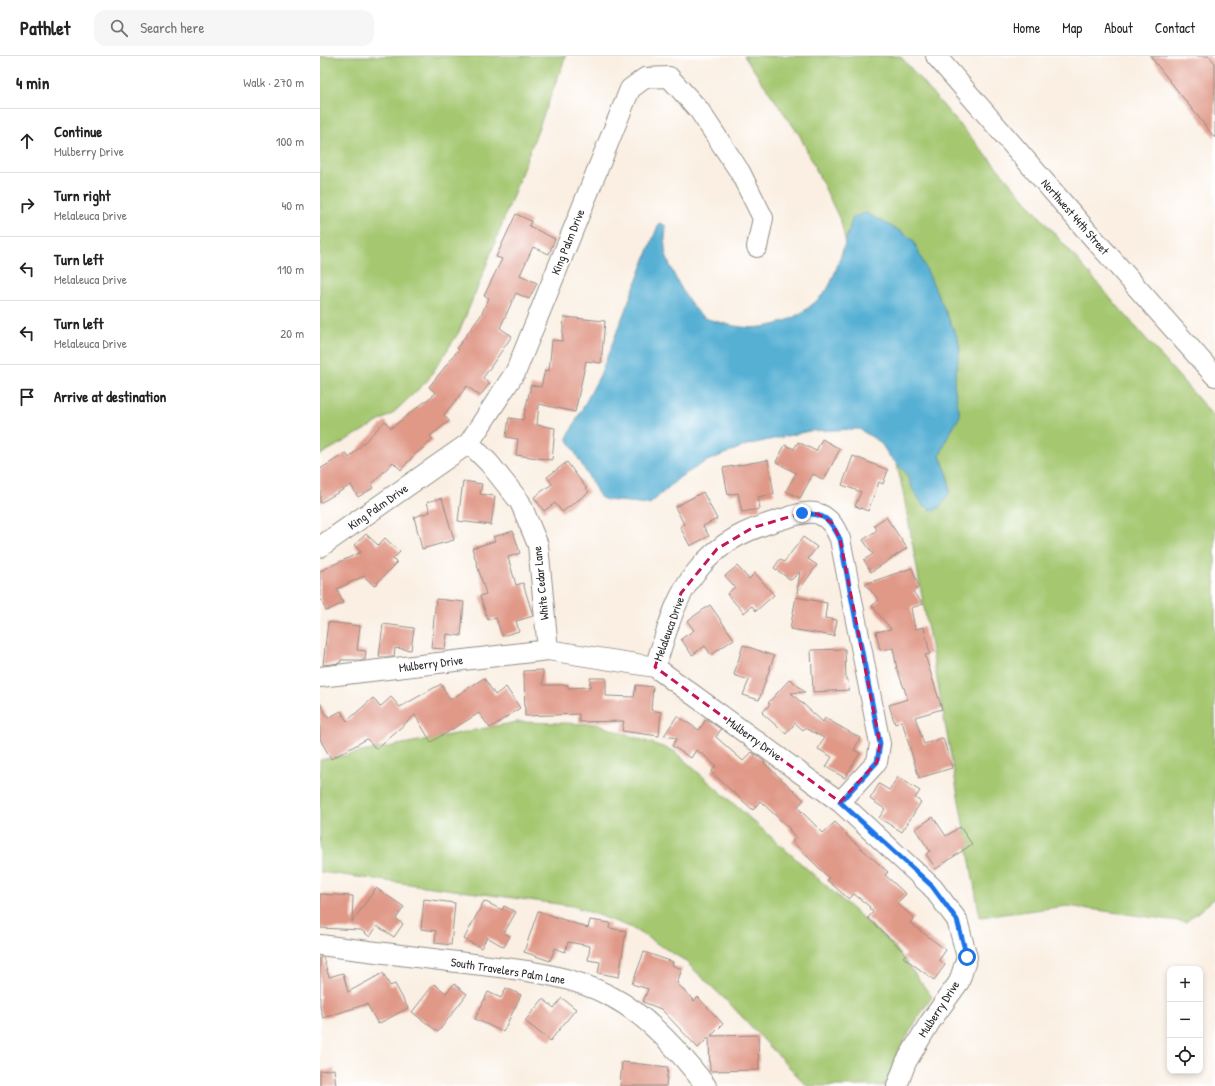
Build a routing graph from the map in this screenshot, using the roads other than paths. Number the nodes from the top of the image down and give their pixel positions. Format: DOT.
graph roads {
  1 [pos="936,56"];
  2 [pos="757,247"];
  3 [pos="1215,376"];
  4 [pos="469,443"];
  5 [pos="320,547"];
  6 [pos="548,650"];
  7 [pos="655,667"];
  8 [pos="320,677"];
  9 [pos="840,802"];
  10 [pos="320,945"];
  11 [pos="706,1086"];
  12 [pos="897,1086"];
  1 -- 3 [label="street, Northwest 44th Street"];
  2 -- 4 [label="street, King Palm Drive"];
  4 -- 5 [label="street, King Palm Drive"];
  4 -- 6 [label="street, White Cedar Lane"];
  6 -- 7 [label="street, Mulberry Drive"];
  6 -- 8 [label="street, Mulberry Drive"];
  7 -- 9 [label="street, Mulberry Drive"];
  7 -- 9 [label="street, Melaleuca Drive"];
  9 -- 12 [label="street, Mulberry Drive"];
  10 -- 11 [label="street, South Travelers Palm Lane"];
}
